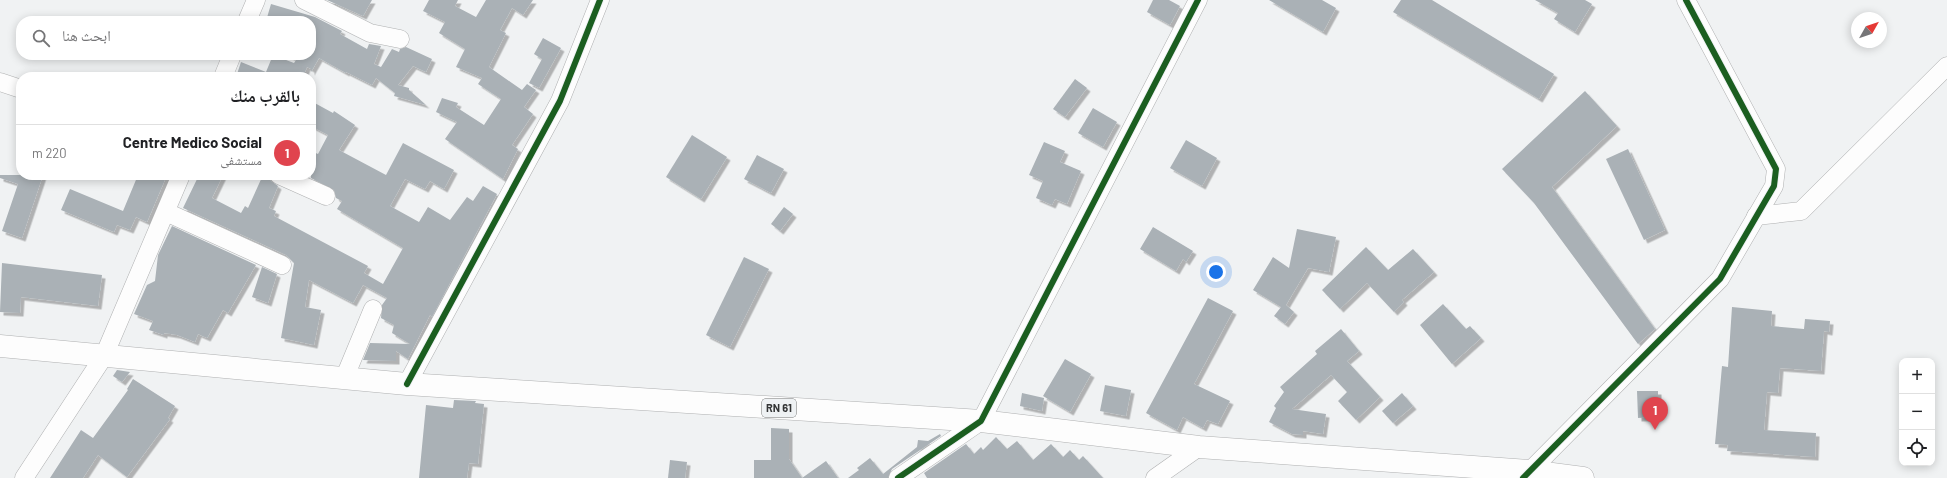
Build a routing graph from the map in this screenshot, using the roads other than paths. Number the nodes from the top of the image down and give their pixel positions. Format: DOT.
graph roads {
  1 [pos="256,0"];
  2 [pos="304,0"];
  3 [pos="600,0"];
  4 [pos="1198,0"];
  5 [pos="1686,0"];
  6 [pos="249,16"];
  7 [pos="400,39"];
  8 [pos="230,60"];
  9 [pos="1947,66"];
  10 [pos="225,72"];
  11 [pos="0,82"];
  12 [pos="16,87"];
  13 [pos="179,180"];
  14 [pos="290,180"];
  15 [pos="326,196"];
  16 [pos="166,212"];
  17 [pos="1756,216"];
  18 [pos="282,265"];
  19 [pos="372,309"];
  20 [pos="0,346"];
  21 [pos="104,356"];
  22 [pos="344,379"];
  23 [pos="407,384"];
  24 [pos="982,421"];
  25 [pos="1199,447"];
  26 [pos="1526,474"];
  27 [pos="24,478"];
  28 [pos="898,478"];
  29 [pos="1155,478"];
  30 [pos="1583,478"];
  1 -- 6 [label="street"];
  2 -- 7 [label="street"];
  3 -- 23 [label="street"];
  4 -- 24 [label="street"];
  5 -- 17 [label="street"];
  8 -- 10 [label="street"];
  9 -- 17 [label="street"];
  11 -- 12 [label="street"];
  13 -- 16 [label="street"];
  14 -- 15 [label="street"];
  16 -- 18 [label="street"];
  16 -- 21 [label="street"];
  17 -- 26 [label="street"];
  19 -- 22 [label="street"];
  20 -- 21 [label="main road, RN 61"];
  21 -- 22 [label="main road, RN 61"];
  21 -- 27 [label="street"];
  22 -- 23 [label="main road, RN 61"];
  23 -- 24 [label="main road, RN 61"];
  24 -- 25 [label="main road, RN 61"];
  24 -- 28 [label="street"];
  25 -- 26 [label="main road, RN 61"];
  25 -- 29 [label="street"];
  26 -- 30 [label="main road, RN 61"];
}
